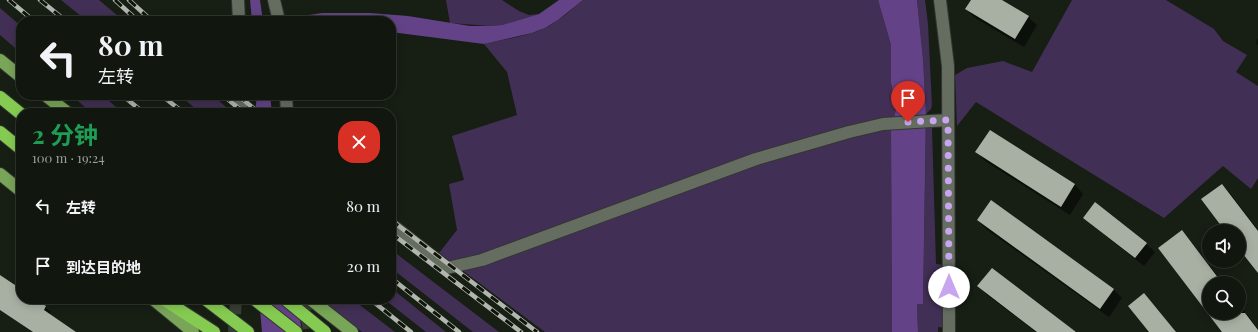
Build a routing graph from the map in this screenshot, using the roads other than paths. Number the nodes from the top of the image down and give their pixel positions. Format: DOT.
graph roads {
  1 [pos="238,0"];
  2 [pos="274,0"];
  3 [pos="940,0"];
  4 [pos="240,16"];
  5 [pos="278,16"];
  6 [pos="0,60"];
  7 [pos="16,73"];
  8 [pos="0,97"];
  9 [pos="51,100"];
  10 [pos="62,108"];
  11 [pos="16,110"];
  12 [pos="948,120"];
  13 [pos="0,132"];
  14 [pos="16,146"];
  15 [pos="0,174"];
  16 [pos="16,188"];
  17 [pos="396,228"];
  18 [pos="159,304"];
  19 [pos="171,304"];
  20 [pos="212,304"];
  21 [pos="260,304"];
  22 [pos="291,304"];
  23 [pos="316,304"];
  24 [pos="192,332"];
  25 [pos="214,332"];
  26 [pos="248,332"];
  27 [pos="296,332"];
  28 [pos="325,332"];
  29 [pos="352,332"];
  30 [pos="949,332"];
  1 -- 4 [label="street"];
  2 -- 5 [label="street"];
  3 -- 12 [label="street"];
  6 -- 7 [label="main road"];
  8 -- 11 [label="highway"];
  9 -- 10 [label="main road"];
  12 -- 17 [label="street"];
  12 -- 30 [label="street"];
  13 -- 14 [label="highway"];
  15 -- 16 [label="main road"];
  18 -- 24 [label="main road"];
  19 -- 25 [label="highway"];
  20 -- 26 [label="highway"];
  21 -- 27 [label="highway"];
  22 -- 28 [label="highway, bridge"];
  23 -- 29 [label="main road"];
}
